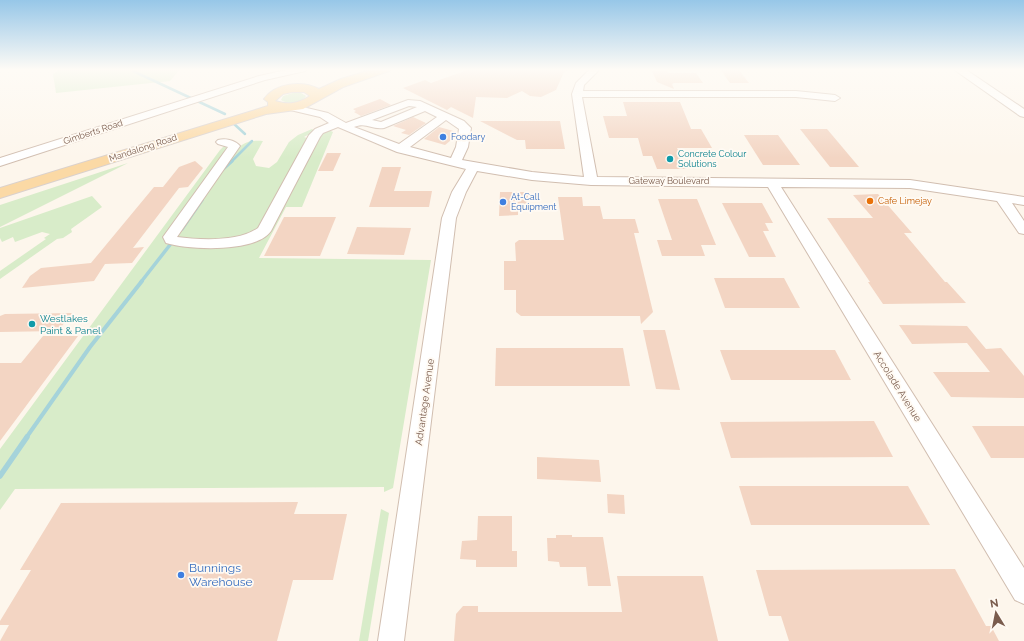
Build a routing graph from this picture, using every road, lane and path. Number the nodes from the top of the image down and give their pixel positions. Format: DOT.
graph roads {
  1 [pos="270,98"];
  2 [pos="205,99"];
  3 [pos="268,99"];
  4 [pos="314,99"];
  5 [pos="578,99"];
  6 [pos="1002,99"];
  7 [pos="288,107"];
  8 [pos="1024,114"];
  9 [pos="324,115"];
  10 [pos="431,120"];
  11 [pos="341,125"];
  12 [pos="403,127"];
  13 [pos="370,137"];
  14 [pos="222,142"];
  15 [pos="401,149"];
  16 [pos="0,162"];
  17 [pos="454,163"];
  18 [pos="473,167"];
  19 [pos="591,181"];
  20 [pos="772,182"];
  21 [pos="0,189"];
  22 [pos="0,193"];
  23 [pos="1002,198"];
  24 [pos="1024,201"];
  25 [pos="1024,230"];
  26 [pos="1024,591"];
  27 [pos="391,641"];
  1 -- 7 [label="main road"];
  2 -- 16 [label="street, Gimberts Road"];
  3 -- 21 [label="main road, Mandalong Road"];
  4 -- 7 [label="main road, Mandalong Road"];
  4 -- 9 [label="street, Gateway Boulevard"];
  5 -- 19 [label="street"];
  6 -- 8 [label="street"];
  7 -- 9 [label="street, Gateway Boulevard"];
  7 -- 22 [label="main road, Mandalong Road"];
  9 -- 11 [label="street, Gateway Boulevard"];
  10 -- 11 [label="street"];
  10 -- 12 [label="street"];
  10 -- 12 [label="street"];
  10 -- 15 [label="street"];
  10 -- 17 [label="street"];
  11 -- 13 [label="street, Gateway Boulevard"];
  11 -- 14 [label="street"];
  12 -- 13 [label="street"];
  13 -- 15 [label="street, Gateway Boulevard"];
  15 -- 17 [label="street, Gateway Boulevard"];
  17 -- 18 [label="street, Gateway Boulevard"];
  18 -- 19 [label="street, Gateway Boulevard"];
  18 -- 27 [label="street, Advantage Avenue"];
  19 -- 20 [label="street, Gateway Boulevard"];
  20 -- 23 [label="street, Gateway Boulevard"];
  20 -- 26 [label="street, Accolade Avenue"];
  23 -- 24 [label="street, Gateway Boulevard"];
  23 -- 25 [label="street"];
}
